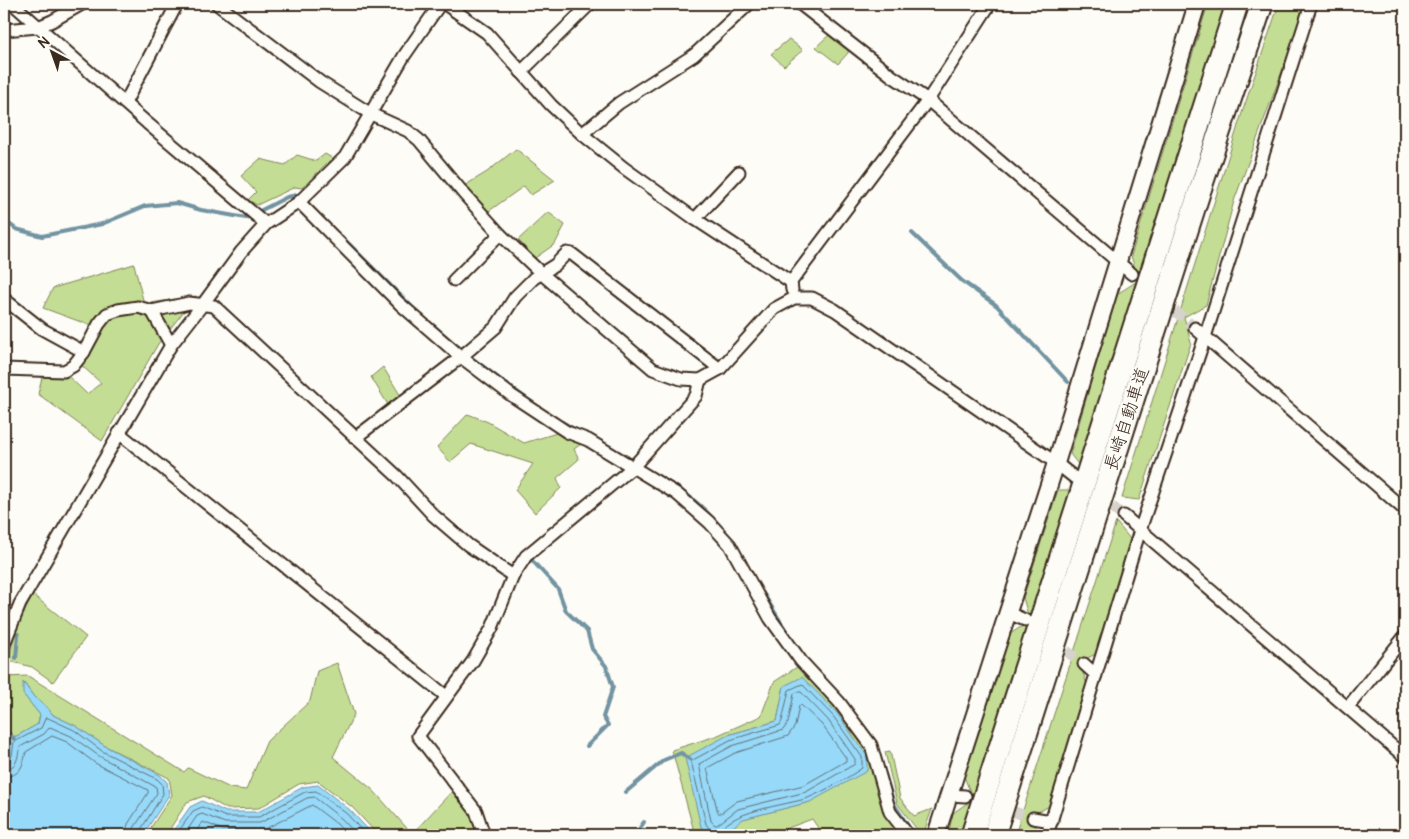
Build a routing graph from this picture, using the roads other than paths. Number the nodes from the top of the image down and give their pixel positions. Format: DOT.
graph roads {
  1 [pos="13,4"];
  2 [pos="82,4"];
  3 [pos="177,4"];
  4 [pos="217,4"];
  5 [pos="440,4"];
  6 [pos="444,4"];
  7 [pos="590,4"];
  8 [pos="749,4"];
  9 [pos="800,4"];
  10 [pos="990,4"];
  11 [pos="1197,4"];
  12 [pos="1237,4"];
  13 [pos="1262,4"];
  14 [pos="1311,4"];
  15 [pos="38,27"];
  16 [pos="4,30"];
  17 [pos="521,72"];
  18 [pos="928,100"];
  19 [pos="125,103"];
  20 [pos="370,114"];
  21 [pos="582,134"];
  22 [pos="739,172"];
  23 [pos="299,202"];
  24 [pos="695,219"];
  25 [pos="263,221"];
  26 [pos="500,234"];
  27 [pos="1117,262"];
  28 [pos="542,274"];
  29 [pos="1132,274"];
  30 [pos="454,280"];
  31 [pos="790,282"];
  32 [pos="794,298"];
  33 [pos="4,299"];
  34 [pos="203,304"];
  35 [pos="152,311"];
  36 [pos="1194,328"];
  37 [pos="1205,337"];
  38 [pos="171,344"];
  39 [pos="84,352"];
  40 [pos="466,353"];
  41 [pos="720,369"];
  42 [pos="4,370"];
  43 [pos="700,380"];
  44 [pos="118,433"];
  45 [pos="355,438"];
  46 [pos="1056,463"];
  47 [pos="633,467"];
  48 [pos="1075,478"];
  49 [pos="1405,510"];
  50 [pos="1124,516"];
  51 [pos="1140,530"];
  52 [pos="513,576"];
  53 [pos="1008,613"];
  54 [pos="1025,620"];
  55 [pos="1405,636"];
  56 [pos="4,644"];
  57 [pos="1084,664"];
  58 [pos="1096,675"];
  59 [pos="446,696"];
  60 [pos="1348,707"];
  61 [pos="1405,757"];
  62 [pos="1032,818"];
  63 [pos="1052,821"];
  64 [pos="484,835"];
  65 [pos="908,835"];
  66 [pos="936,835"];
  67 [pos="972,835"];
  68 [pos="994,835"];
  69 [pos="1047,835"];
  1 -- 15 [label="street"];
  2 -- 15 [label="street"];
  3 -- 19 [label="street"];
  4 -- 20 [label="street"];
  5 -- 20 [label="street"];
  6 -- 17 [label="street"];
  7 -- 17 [label="street"];
  8 -- 21 [label="street"];
  9 -- 18 [label="street"];
  10 -- 18 [label="street"];
  11 -- 27 [label="street"];
  12 -- 67 [label="highway, 長崎自動車道"];
  13 -- 68 [label="highway, 長崎自動車道"];
  14 -- 37 [label="street"];
  15 -- 16 [label="street"];
  15 -- 19 [label="street"];
  17 -- 21 [label="street"];
  18 -- 27 [label="street"];
  18 -- 31 [label="street"];
  19 -- 25 [label="street"];
  20 -- 23 [label="street"];
  20 -- 26 [label="street"];
  21 -- 24 [label="street"];
  22 -- 24 [label="street"];
  23 -- 25 [label="street"];
  23 -- 40 [label="street"];
  24 -- 31 [label="street"];
  25 -- 34 [label="street"];
  26 -- 28 [label="street"];
  26 -- 30 [label="street"];
  27 -- 29 [label="street"];
  27 -- 46 [label="street"];
  28 -- 40 [label="street"];
  28 -- 41 [label="street"];
  28 -- 43 [label="street"];
  31 -- 32 [label="street"];
  32 -- 41 [label="street"];
  32 -- 46 [label="street"];
  33 -- 39 [label="street"];
  34 -- 35 [label="street"];
  34 -- 38 [label="street"];
  34 -- 45 [label="street"];
  35 -- 38 [label="street"];
  35 -- 39 [label="street"];
  36 -- 37 [label="street"];
  37 -- 49 [label="street"];
  37 -- 51 [label="street"];
  38 -- 44 [label="street"];
  39 -- 42 [label="street"];
  40 -- 45 [label="street"];
  40 -- 47 [label="street"];
  41 -- 43 [label="street"];
  43 -- 47 [label="street"];
  44 -- 56 [label="street"];
  44 -- 59 [label="street"];
  45 -- 52 [label="street"];
  46 -- 48 [label="street"];
  46 -- 53 [label="street"];
  47 -- 52 [label="street"];
  47 -- 65 [label="street"];
  50 -- 51 [label="street"];
  51 -- 58 [label="street"];
  51 -- 60 [label="street"];
  52 -- 59 [label="street"];
  53 -- 54 [label="street"];
  53 -- 66 [label="street"];
  55 -- 60 [label="street"];
  57 -- 58 [label="street"];
  58 -- 63 [label="street"];
  59 -- 64 [label="street"];
  60 -- 61 [label="street"];
  62 -- 63 [label="street"];
  63 -- 69 [label="street"];
}
